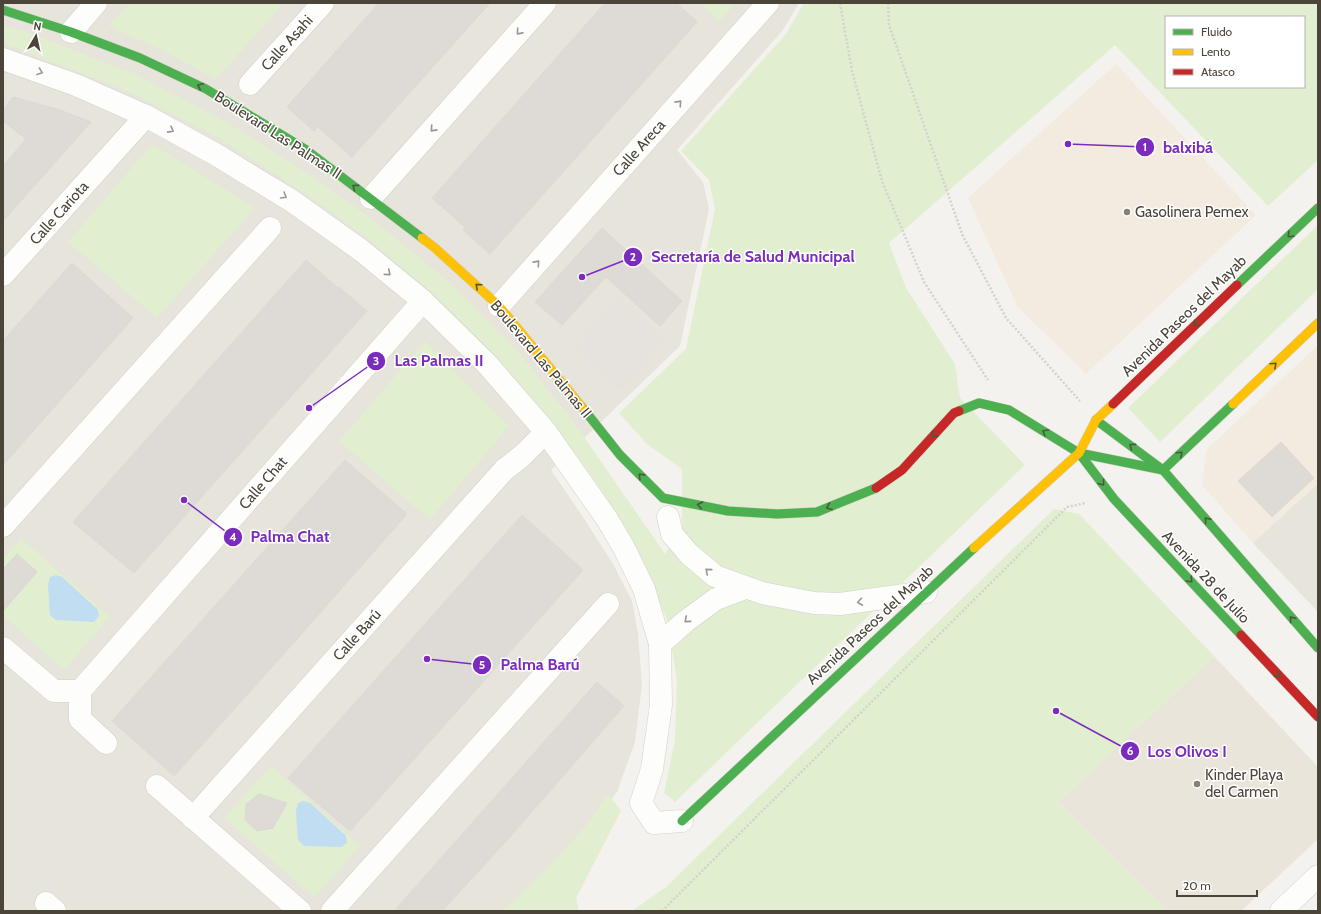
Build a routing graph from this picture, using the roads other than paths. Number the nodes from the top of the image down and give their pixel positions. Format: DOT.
graph roads {
  1 [pos="96,3"];
  2 [pos="323,3"];
  3 [pos="545,3"];
  4 [pos="768,3"];
  5 [pos="3,10"];
  6 [pos="71,32"];
  7 [pos="3,59"];
  8 [pos="250,84"];
  9 [pos="146,116"];
  10 [pos="371,198"];
  11 [pos="1318,208"];
  12 [pos="270,228"];
  13 [pos="3,275"];
  14 [pos="505,299"];
  15 [pos="423,301"];
  16 [pos="1318,323"];
  17 [pos="1096,420"];
  18 [pos="546,432"];
  19 [pos="1079,452"];
  20 [pos="1163,470"];
  21 [pos="665,507"];
  22 [pos="3,526"];
  23 [pos="745,588"];
  24 [pos="926,592"];
  25 [pos="608,604"];
  26 [pos="1316,643"];
  27 [pos="660,644"];
  28 [pos="3,648"];
  29 [pos="80,691"];
  30 [pos="1318,717"];
  31 [pos="106,743"];
  32 [pos="157,786"];
  33 [pos="193,818"];
  34 [pos="682,820"];
  35 [pos="1318,876"];
  36 [pos="300,911"];
  37 [pos="332,911"];
  38 [pos="1281,911"];
  1 -- 6 [label="street"];
  2 -- 8 [label="street, Calle Asahi"];
  3 -- 10 [label="street, one-way"];
  14 -- 4 [label="street, Calle Areca, one-way"];
  5 -- 6 [label="street, Boulevard Las Palmas II"];
  10 -- 6 [label="street, Boulevard Las Palmas II, one-way"];
  7 -- 9 [label="street, one-way"];
  9 -- 13 [label="street, Calle Cariota"];
  9 -- 15 [label="street, one-way"];
  14 -- 10 [label="street, Boulevard Las Palmas II, one-way"];
  11 -- 17 [label="street, Avenida Paseos del Mayab, one-way"];
  12 -- 22 [label="street"];
  21 -- 14 [label="street, Boulevard Las Palmas II, one-way"];
  15 -- 18 [label="street"];
  15 -- 29 [label="street, Calle Chat"];
  20 -- 16 [label="street, one-way"];
  17 -- 19 [label="street, Avenida Paseos del Mayab"];
  20 -- 17 [label="street, one-way"];
  18 -- 27 [label="street"];
  18 -- 33 [label="street, Calle Barú"];
  19 -- 20 [label="street"];
  19 -- 21 [label="street, one-way"];
  19 -- 24 [label="street, Avenida Paseos del Mayab"];
  19 -- 30 [label="street, Avenida 28 de Julio, one-way"];
  26 -- 20 [label="street, one-way"];
  23 -- 21 [label="street, Boulevard Las Palmas II, one-way"];
  24 -- 23 [label="street, Boulevard Las Palmas II, one-way"];
  23 -- 27 [label="street, one-way"];
  24 -- 34 [label="street, Avenida Paseos del Mayab"];
  25 -- 37 [label="street"];
  27 -- 34 [label="street"];
  28 -- 29 [label="street"];
  29 -- 31 [label="street"];
  32 -- 33 [label="street"];
  33 -- 36 [label="street"];
  35 -- 38 [label="street"];
}
